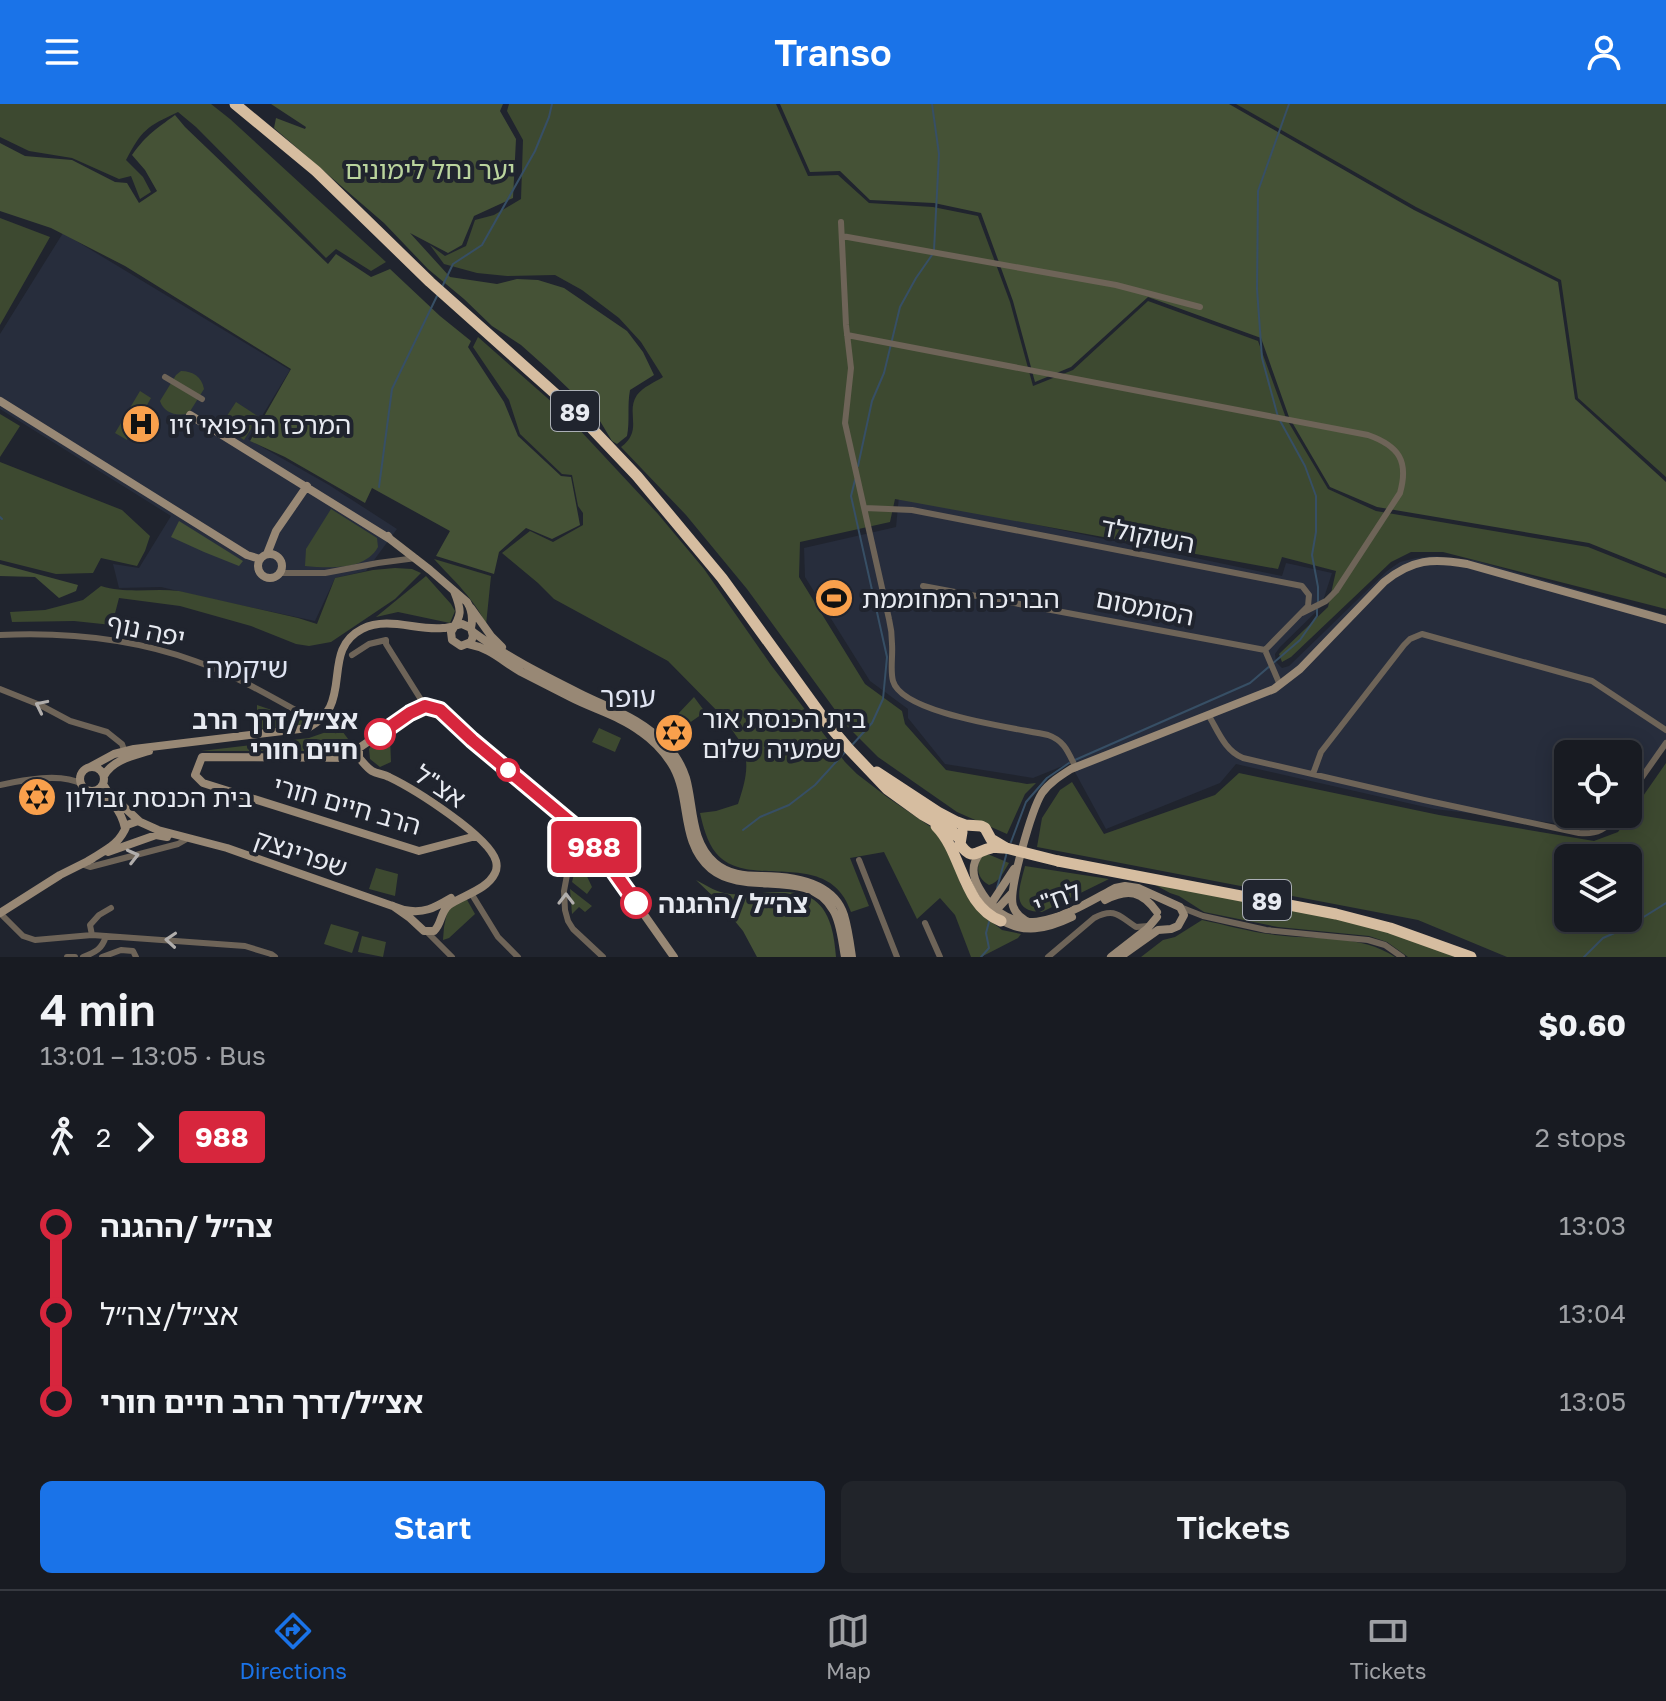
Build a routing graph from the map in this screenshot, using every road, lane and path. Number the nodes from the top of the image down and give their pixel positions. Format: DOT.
graph roads {
  1 [pos="235,104"];
  2 [pos="841,222"];
  3 [pos="842,236"];
  4 [pos="1200,307"];
  5 [pos="847,335"];
  6 [pos="165,377"];
  7 [pos="202,399"];
  8 [pos="0,401"];
  9 [pos="190,415"];
  10 [pos="310,488"];
  11 [pos="865,508"];
  12 [pos="416,558"];
  13 [pos="265,559"];
  14 [pos="281,570"];
  15 [pos="923,586"];
  16 [pos="454,591"];
  17 [pos="470,608"];
  18 [pos="1302,613"];
  19 [pos="1666,620"];
  20 [pos="409,625"];
  21 [pos="458,625"];
  22 [pos="472,630"];
  23 [pos="0,635"];
  24 [pos="452,640"];
  25 [pos="468,644"];
  26 [pos="1265,650"];
  27 [pos="352,655"];
  28 [pos="525,664"];
  29 [pos="1280,685"];
  30 [pos="0,689"];
  31 [pos="425,706"];
  32 [pos="1209,716"];
  33 [pos="317,722"];
  34 [pos="1666,730"];
  35 [pos="1666,743"];
  36 [pos="126,754"];
  37 [pos="359,758"];
  38 [pos="866,765"];
  39 [pos="90,767"];
  40 [pos="1076,768"];
  41 [pos="1313,774"];
  42 [pos="1642,777"];
  43 [pos="104,780"];
  44 [pos="82,784"];
  45 [pos="0,785"];
  46 [pos="94,791"];
  47 [pos="928,817"];
  48 [pos="142,823"];
  49 [pos="971,825"];
  50 [pos="576,827"];
  51 [pos="1554,828"];
  52 [pos="1556,828"];
  53 [pos="1606,828"];
  54 [pos="125,831"];
  55 [pos="476,836"];
  56 [pos="989,837"];
  57 [pos="196,839"];
  58 [pos="143,840"];
  59 [pos="185,840"];
  60 [pos="133,843"];
  61 [pos="961,844"];
  62 [pos="1006,848"];
  63 [pos="491,851"];
  64 [pos="982,852"];
  65 [pos="1020,858"];
  66 [pos="859,860"];
  67 [pos="85,862"];
  68 [pos="981,890"];
  69 [pos="1000,891"];
  70 [pos="471,893"];
  71 [pos="1012,893"];
  72 [pos="1176,904"];
  73 [pos="393,906"];
  74 [pos="111,908"];
  75 [pos="426,911"];
  76 [pos="995,911"];
  77 [pos="0,913"];
  78 [pos="1203,916"];
  79 [pos="1155,918"];
  80 [pos="440,923"];
  81 [pos="925,923"];
  82 [pos="1031,923"];
  83 [pos="1130,923"];
  84 [pos="1178,926"];
  85 [pos="423,928"];
  86 [pos="1168,929"];
  87 [pos="92,935"];
  88 [pos="106,936"];
  89 [pos="1127,945"];
  90 [pos="444,946"];
  91 [pos="67,957"];
  92 [pos="75,957"];
  93 [pos="83,957"];
  94 [pos="102,957"];
  95 [pos="136,957"];
  96 [pos="275,957"];
  97 [pos="452,957"];
  98 [pos="518,957"];
  99 [pos="603,957"];
  100 [pos="674,957"];
  101 [pos="845,957"];
  102 [pos="852,957"];
  103 [pos="897,957"];
  104 [pos="940,957"];
  105 [pos="1048,957"];
  106 [pos="1111,957"];
  107 [pos="1120,957"];
  108 [pos="1402,957"];
  109 [pos="1471,957"];
  1 -- 38 [label="highway, 89"];
  2 -- 3 [label="street"];
  3 -- 4 [label="street"];
  3 -- 5 [label="street"];
  5 -- 11 [label="street"];
  5 -- 18 [label="street"];
  6 -- 7 [label="street"];
  8 -- 13 [label="street"];
  9 -- 10 [label="street"];
  10 -- 12 [label="street"];
  10 -- 13 [label="street"];
  11 -- 18 [label="street, השוקולד"];
  11 -- 40 [label="street"];
  12 -- 14 [label="street"];
  12 -- 16 [label="street"];
  13 -- 14 [label="street"];
  13 -- 14 [label="street"];
  15 -- 26 [label="street, הסומסום"];
  16 -- 17 [label="street"];
  16 -- 21 [label="street"];
  17 -- 22 [label="street"];
  17 -- 28 [label="street"];
  18 -- 26 [label="street"];
  19 -- 29 [label="street"];
  20 -- 21 [label="street"];
  20 -- 24 [label="street"];
  20 -- 33 [label="street"];
  21 -- 22 [label="street"];
  21 -- 24 [label="street"];
  22 -- 25 [label="street"];
  22 -- 28 [label="street"];
  23 -- 33 [label="street, יפה נוף"];
  24 -- 25 [label="street"];
  25 -- 101 [label="street"];
  26 -- 29 [label="street"];
  27 -- 31 [label="street"];
  28 -- 102 [label="street"];
  29 -- 32 [label="street"];
  36 -- 30 [label="street, one-way"];
  31 -- 37 [label="street"];
  31 -- 50 [label="street, אצ\"ל"];
  32 -- 40 [label="street"];
  32 -- 41 [label="street"];
  33 -- 36 [label="street"];
  34 -- 41 [label="street"];
  35 -- 42 [label="street"];
  36 -- 39 [label="street"];
  36 -- 43 [label="street"];
  37 -- 55 [label="street, אצ\"ל"];
  37 -- 55 [label="street, הרב חיים חורי"];
  38 -- 47 [label="highway, 89"];
  38 -- 49 [label="highway, 89"];
  39 -- 43 [label="street"];
  39 -- 44 [label="street"];
  40 -- 65 [label="street"];
  41 -- 51 [label="street"];
  43 -- 46 [label="street"];
  43 -- 48 [label="street"];
  44 -- 45 [label="street"];
  44 -- 46 [label="street"];
  46 -- 54 [label="street"];
  47 -- 61 [label="highway, 89"];
  47 -- 76 [label="highway"];
  48 -- 54 [label="street"];
  48 -- 57 [label="street, שפרינצק"];
  48 -- 58 [label="street"];
  49 -- 56 [label="highway, 89"];
  49 -- 61 [label="highway"];
  99 -- 50 [label="street, one-way"];
  50 -- 100 [label="street, אצ\"ל"];
  52 -- 53 [label="street"];
  54 -- 60 [label="street"];
  54 -- 67 [label="street"];
  55 -- 63 [label="street, אצ\"ל"];
  56 -- 62 [label="highway, 89"];
  56 -- 64 [label="highway"];
  57 -- 59 [label="street, שפרינצק"];
  57 -- 73 [label="street, שפרינצק"];
  58 -- 59 [label="street, שפרינצק"];
  58 -- 60 [label="street"];
  67 -- 59 [label="street, one-way"];
  60 -- 67 [label="street"];
  61 -- 64 [label="highway, 89"];
  61 -- 76 [label="street"];
  62 -- 64 [label="highway, 89"];
  62 -- 109 [label="highway, 89, bridge"];
  63 -- 70 [label="street"];
  63 -- 75 [label="street"];
  64 -- 68 [label="street"];
  65 -- 69 [label="street"];
  65 -- 71 [label="street"];
  66 -- 103 [label="street"];
  67 -- 77 [label="street"];
  68 -- 69 [label="street"];
  68 -- 76 [label="street"];
  69 -- 76 [label="street"];
  70 -- 80 [label="street"];
  70 -- 98 [label="street"];
  71 -- 76 [label="street"];
  71 -- 82 [label="street"];
  72 -- 78 [label="street"];
  72 -- 79 [label="street"];
  72 -- 82 [label="street, לח\"י"];
  72 -- 84 [label="street"];
  73 -- 75 [label="street, שפרינצק"];
  73 -- 85 [label="street, שפרינצק"];
  74 -- 87 [label="street"];
  75 -- 80 [label="street"];
  75 -- 85 [label="street"];
  76 -- 79 [label="street, לח\"י"];
  76 -- 82 [label="street, לח\"י"];
  77 -- 87 [label="street"];
  78 -- 84 [label="street"];
  78 -- 108 [label="street"];
  79 -- 83 [label="street"];
  79 -- 86 [label="street"];
  79 -- 89 [label="street"];
  80 -- 85 [label="street"];
  80 -- 90 [label="street"];
  81 -- 104 [label="street"];
  83 -- 89 [label="street"];
  83 -- 105 [label="street"];
  84 -- 86 [label="street"];
  85 -- 90 [label="street"];
  86 -- 107 [label="street"];
  87 -- 88 [label="street"];
  88 -- 93 [label="street"];
  96 -- 88 [label="street, one-way"];
  89 -- 106 [label="street"];
  90 -- 97 [label="street"];
  91 -- 92 [label="street"];
  94 -- 95 [label="street"];
}
